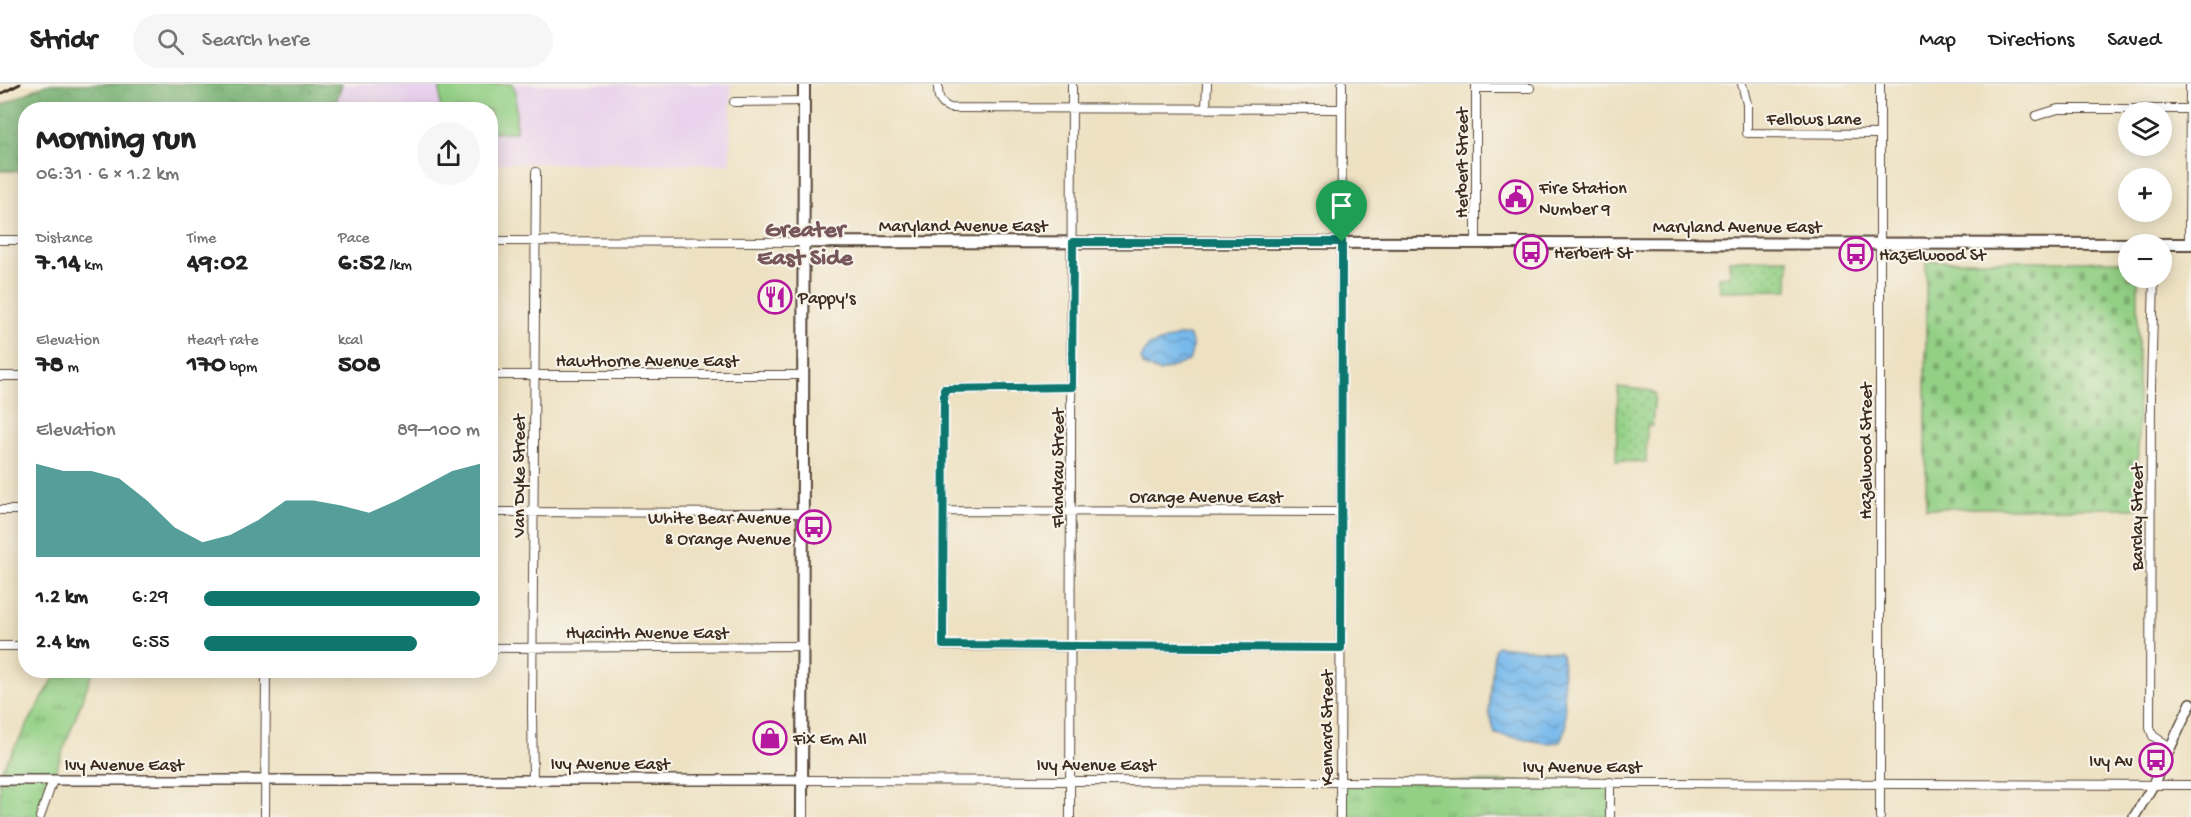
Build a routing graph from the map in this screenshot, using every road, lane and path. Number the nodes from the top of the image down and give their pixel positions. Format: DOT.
graph roads {
  1 [pos="804,84"];
  2 [pos="939,84"];
  3 [pos="1072,84"];
  4 [pos="1206,84"];
  5 [pos="1342,84"];
  6 [pos="1742,84"];
  7 [pos="1880,84"];
  8 [pos="2190,84"];
  9 [pos="1476,86"];
  10 [pos="1530,88"];
  11 [pos="804,101"];
  12 [pos="734,102"];
  13 [pos="1072,108"];
  14 [pos="1206,108"];
  15 [pos="1342,109"];
  16 [pos="2190,109"];
  17 [pos="2036,116"];
  18 [pos="1880,134"];
  19 [pos="536,172"];
  20 [pos="0,240"];
  21 [pos="18,240"];
  22 [pos="498,241"];
  23 [pos="535,241"];
  24 [pos="805,242"];
  25 [pos="1073,242"];
  26 [pos="1342,242"];
  27 [pos="1476,242"];
  28 [pos="1880,243"];
  29 [pos="2118,244"];
  30 [pos="2172,244"];
  31 [pos="2190,244"];
  32 [pos="2154,288"];
  33 [pos="498,375"];
  34 [pos="534,375"];
  35 [pos="804,375"];
  36 [pos="0,376"];
  37 [pos="18,376"];
  38 [pos="1072,387"];
  39 [pos="0,510"];
  40 [pos="18,510"];
  41 [pos="944,511"];
  42 [pos="1071,511"];
  43 [pos="498,512"];
  44 [pos="533,512"];
  45 [pos="1341,512"];
  46 [pos="804,513"];
  47 [pos="0,646"];
  48 [pos="18,646"];
  49 [pos="803,646"];
  50 [pos="1071,646"];
  51 [pos="498,648"];
  52 [pos="532,648"];
  53 [pos="1341,648"];
  54 [pos="266,678"];
  55 [pos="2191,704"];
  56 [pos="2169,746"];
  57 [pos="0,780"];
  58 [pos="53,780"];
  59 [pos="265,780"];
  60 [pos="533,780"];
  61 [pos="802,780"];
  62 [pos="1070,780"];
  63 [pos="1340,781"];
  64 [pos="1610,782"];
  65 [pos="1880,783"];
  66 [pos="2191,785"];
  67 [pos="2152,787"];
  68 [pos="40,817"];
  69 [pos="265,817"];
  70 [pos="802,817"];
  71 [pos="1070,817"];
  72 [pos="1340,817"];
  73 [pos="1610,817"];
  74 [pos="1880,817"];
  75 [pos="2134,817"];
  1 -- 11 [label="main road"];
  2 -- 13 [label="street"];
  3 -- 13 [label="street, Flandrau Street"];
  4 -- 14 [label="street"];
  5 -- 15 [label="street, Kennard Street"];
  6 -- 18 [label="street, Fellows Lane"];
  7 -- 18 [label="street, Hazelwood Street"];
  8 -- 16 [label="street"];
  9 -- 10 [label="street"];
  9 -- 27 [label="street, Herbert Street"];
  11 -- 12 [label="street"];
  11 -- 24 [label="main road"];
  13 -- 14 [label="street"];
  13 -- 25 [label="street, Flandrau Street"];
  14 -- 15 [label="street"];
  15 -- 26 [label="street, Kennard Street"];
  16 -- 17 [label="street"];
  16 -- 31 [label="street"];
  18 -- 28 [label="street, Hazelwood Street"];
  19 -- 23 [label="street, Van Dyke Street"];
  20 -- 21 [label="street"];
  22 -- 23 [label="street, Maryland Avenue East"];
  23 -- 24 [label="street, Maryland Avenue East"];
  23 -- 34 [label="street, Van Dyke Street"];
  24 -- 25 [label="main road, Maryland Avenue East"];
  24 -- 35 [label="main road"];
  25 -- 26 [label="main road, Maryland Avenue East"];
  25 -- 38 [label="street, Flandrau Street"];
  26 -- 27 [label="main road, Maryland Avenue East"];
  26 -- 45 [label="street, Kennard Street"];
  27 -- 28 [label="main road, Maryland Avenue East"];
  28 -- 29 [label="main road, Maryland Avenue East"];
  28 -- 65 [label="street, Hazelwood Street"];
  30 -- 31 [label="main road, Maryland Avenue East"];
  32 -- 56 [label="street, Barclay Street"];
  33 -- 34 [label="street, Hawthorne Avenue East"];
  34 -- 35 [label="street, Hawthorne Avenue East"];
  34 -- 44 [label="street, Van Dyke Street"];
  35 -- 46 [label="main road"];
  36 -- 37 [label="street"];
  38 -- 41 [label="street"];
  38 -- 42 [label="street, Flandrau Street"];
  39 -- 40 [label="street"];
  41 -- 42 [label="street, Orange Avenue East"];
  41 -- 50 [label="street"];
  42 -- 45 [label="street, Orange Avenue East"];
  42 -- 50 [label="street, Flandrau Street"];
  43 -- 44 [label="street"];
  44 -- 46 [label="street"];
  44 -- 52 [label="street, Van Dyke Street"];
  45 -- 53 [label="street, Kennard Street"];
  46 -- 49 [label="main road"];
  47 -- 48 [label="street"];
  49 -- 52 [label="street, Hyacinth Avenue East"];
  49 -- 61 [label="main road"];
  50 -- 53 [label="street"];
  50 -- 62 [label="street, Flandrau Street"];
  51 -- 52 [label="street, Hyacinth Avenue East"];
  52 -- 60 [label="street, Van Dyke Street"];
  53 -- 63 [label="street, Kennard Street"];
  54 -- 59 [label="street"];
  55 -- 56 [label="street"];
  56 -- 67 [label="street"];
  57 -- 58 [label="street, Ivy Avenue East"];
  58 -- 59 [label="street, Ivy Avenue East"];
  58 -- 68 [label="street"];
  59 -- 60 [label="street, Ivy Avenue East"];
  59 -- 69 [label="street"];
  60 -- 61 [label="street, Ivy Avenue East"];
  61 -- 62 [label="street, Ivy Avenue East"];
  61 -- 70 [label="main road"];
  62 -- 63 [label="street, Ivy Avenue East"];
  62 -- 71 [label="street, Flandrau Street"];
  63 -- 64 [label="street, Ivy Avenue East"];
  63 -- 72 [label="street, Kennard Street"];
  64 -- 65 [label="street, Ivy Avenue East"];
  64 -- 73 [label="street"];
  65 -- 67 [label="street, Ivy Avenue East"];
  65 -- 74 [label="street, Hazelwood Street"];
  66 -- 67 [label="street, Ivy Avenue East"];
  67 -- 75 [label="street"];
}
